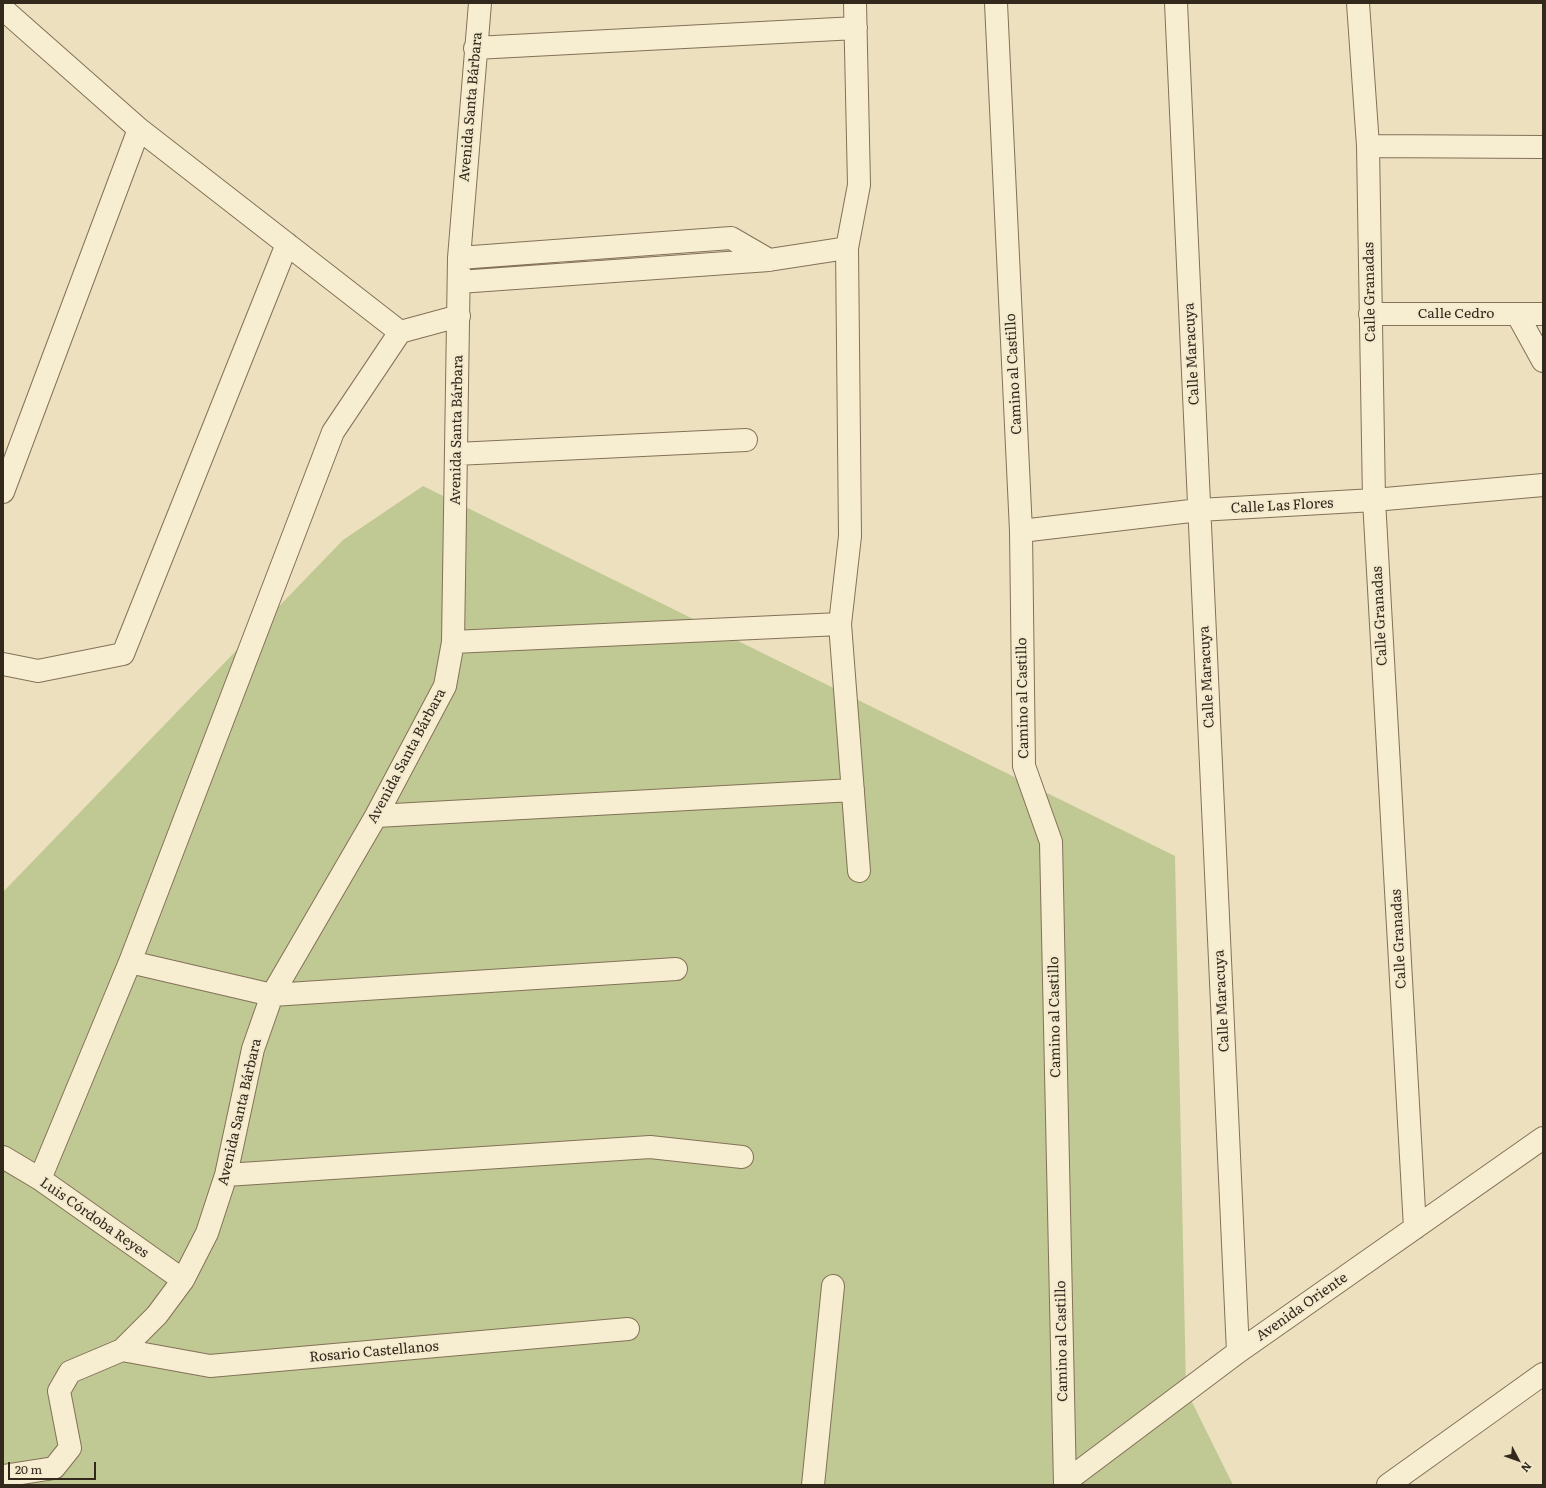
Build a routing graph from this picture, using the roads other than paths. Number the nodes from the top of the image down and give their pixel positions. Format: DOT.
graph roads {
  1 [pos="480,3"];
  2 [pos="855,3"];
  3 [pos="996,3"];
  4 [pos="1176,3"];
  5 [pos="1358,3"];
  6 [pos="3,9"];
  7 [pos="856,28"];
  8 [pos="475,48"];
  9 [pos="139,129"];
  10 [pos="1368,146"];
  11 [pos="1543,147"];
  12 [pos="287,244"];
  13 [pos="847,248"];
  14 [pos="459,258"];
  15 [pos="769,260"];
  16 [pos="459,282"];
  17 [pos="1370,314"];
  18 [pos="1517,314"];
  19 [pos="1543,314"];
  20 [pos="459,316"];
  21 [pos="400,332"];
  22 [pos="1543,361"];
  23 [pos="746,440"];
  24 [pos="456,454"];
  25 [pos="1543,485"];
  26 [pos="3,492"];
  27 [pos="1374,500"];
  28 [pos="1199,510"];
  29 [pos="1021,531"];
  30 [pos="840,624"];
  31 [pos="453,642"];
  32 [pos="3,664"];
  33 [pos="853,790"];
  34 [pos="376,816"];
  35 [pos="859,871"];
  36 [pos="130,962"];
  37 [pos="676,969"];
  38 [pos="272,995"];
  39 [pos="1543,1138"];
  40 [pos="742,1156"];
  41 [pos="3,1157"];
  42 [pos="226,1176"];
  43 [pos="40,1180"];
  44 [pos="1415,1228"];
  45 [pos="183,1280"];
  46 [pos="833,1286"];
  47 [pos="628,1329"];
  48 [pos="122,1350"];
  49 [pos="1238,1352"];
  50 [pos="1543,1374"];
  51 [pos="3,1476"];
  52 [pos="1065,1484"];
  53 [pos="813,1485"];
  54 [pos="1388,1485"];
  1 -- 8 [label="street, Avenida Santa Bárbara"];
  2 -- 7 [label="street"];
  3 -- 29 [label="street, Camino al Castillo"];
  4 -- 28 [label="street, Calle Maracuya"];
  5 -- 10 [label="street, Calle Granadas"];
  6 -- 9 [label="street"];
  7 -- 8 [label="street"];
  7 -- 13 [label="street"];
  8 -- 14 [label="street, Avenida Santa Bárbara"];
  9 -- 12 [label="street"];
  9 -- 26 [label="street"];
  10 -- 11 [label="street"];
  10 -- 17 [label="street, Calle Granadas"];
  12 -- 21 [label="street"];
  12 -- 32 [label="street"];
  13 -- 15 [label="street"];
  13 -- 30 [label="street"];
  14 -- 15 [label="street"];
  14 -- 16 [label="street, Avenida Santa Bárbara"];
  15 -- 16 [label="street"];
  16 -- 20 [label="street, Avenida Santa Bárbara"];
  17 -- 18 [label="street, Calle Cedro"];
  17 -- 27 [label="street, Calle Granadas"];
  18 -- 19 [label="street, Calle Cedro"];
  18 -- 22 [label="street"];
  20 -- 21 [label="street"];
  20 -- 24 [label="street, Avenida Santa Bárbara"];
  21 -- 36 [label="street"];
  23 -- 24 [label="street"];
  24 -- 31 [label="street, Avenida Santa Bárbara"];
  25 -- 27 [label="street, Calle Las Flores"];
  27 -- 28 [label="street, Calle Las Flores"];
  27 -- 44 [label="street, Calle Granadas"];
  28 -- 29 [label="street, Calle Las Flores"];
  28 -- 49 [label="street, Calle Maracuya"];
  29 -- 52 [label="street, Camino al Castillo"];
  30 -- 31 [label="street"];
  30 -- 33 [label="street"];
  31 -- 34 [label="street, Avenida Santa Bárbara"];
  33 -- 34 [label="street"];
  33 -- 35 [label="street"];
  34 -- 38 [label="street, Avenida Santa Bárbara"];
  36 -- 38 [label="street"];
  36 -- 43 [label="street"];
  37 -- 38 [label="street"];
  38 -- 42 [label="street, Avenida Santa Bárbara"];
  39 -- 44 [label="street, Avenida Oriente"];
  40 -- 42 [label="street"];
  41 -- 43 [label="street, Luis Córdoba Reyes"];
  42 -- 45 [label="street, Avenida Santa Bárbara"];
  43 -- 45 [label="street, Luis Córdoba Reyes"];
  44 -- 49 [label="street, Avenida Oriente"];
  45 -- 48 [label="street, Avenida Santa Bárbara"];
  46 -- 53 [label="street"];
  47 -- 48 [label="street, Rosario Castellanos"];
  48 -- 51 [label="street"];
  49 -- 52 [label="street, Avenida Oriente"];
  50 -- 54 [label="street"];
}
